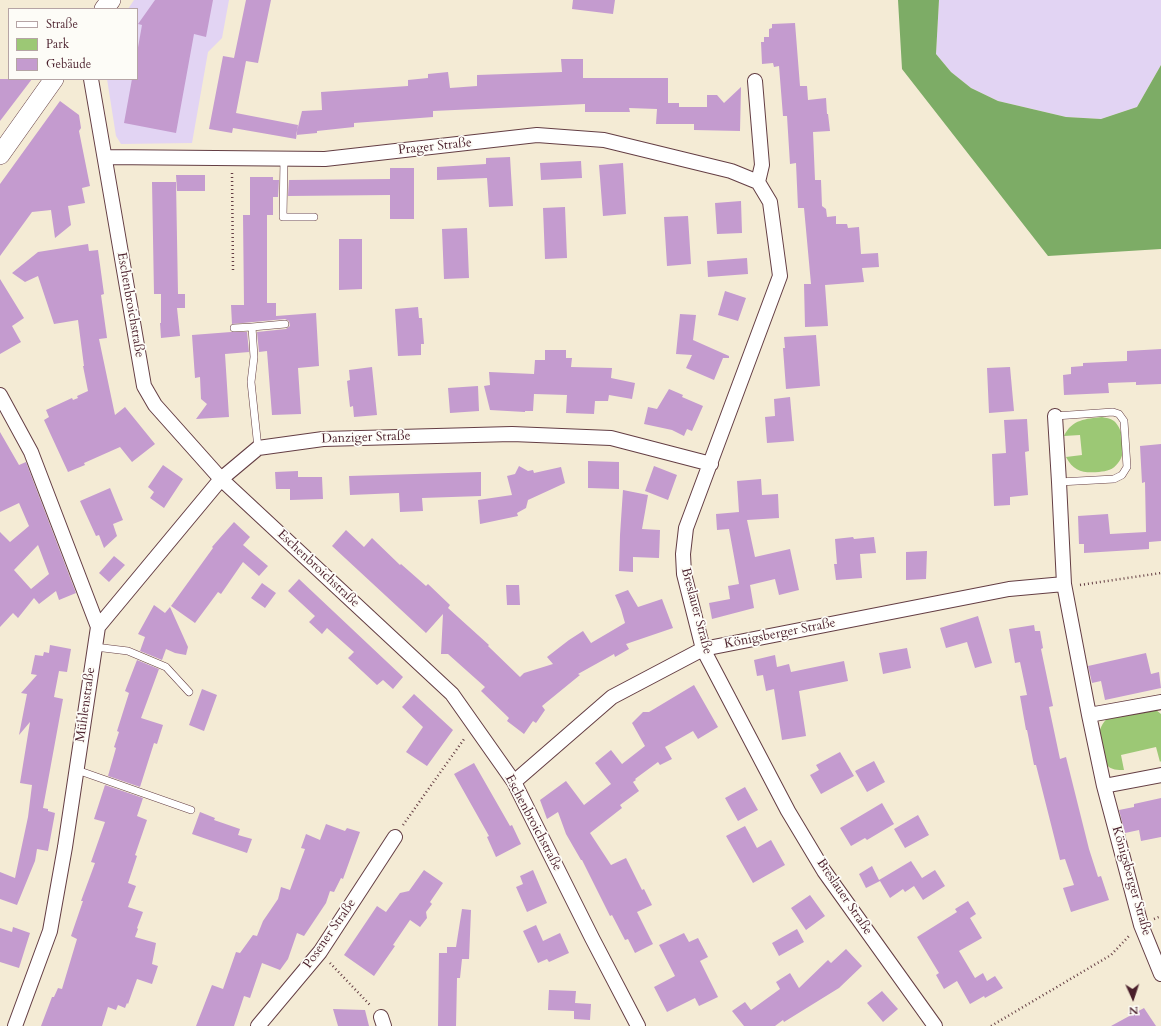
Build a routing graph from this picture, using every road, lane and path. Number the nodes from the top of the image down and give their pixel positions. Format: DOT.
graph roads {
  1 [pos="53,80"];
  2 [pos="91,80"];
  3 [pos="755,81"];
  4 [pos="0,155"];
  5 [pos="231,157"];
  6 [pos="106,158"];
  7 [pos="284,159"];
  8 [pos="758,182"];
  9 [pos="314,217"];
  10 [pos="233,270"];
  11 [pos="285,324"];
  12 [pos="252,327"];
  13 [pos="234,328"];
  14 [pos="0,395"];
  15 [pos="1054,416"];
  16 [pos="258,448"];
  17 [pos="711,464"];
  18 [pos="221,479"];
  19 [pos="1059,482"];
  20 [pos="1161,573"];
  21 [pos="1064,584"];
  22 [pos="98,627"];
  23 [pos="95,648"];
  24 [pos="703,649"];
  25 [pos="189,692"];
  26 [pos="1161,702"];
  27 [pos="1089,716"];
  28 [pos="474,726"];
  29 [pos="77,770"];
  30 [pos="1161,775"];
  31 [pos="514,782"];
  32 [pos="1104,786"];
  33 [pos="191,810"];
  34 [pos="395,836"];
  35 [pos="1161,916"];
  36 [pos="1141,925"];
  37 [pos="320,952"];
  38 [pos="1161,974"];
  39 [pos="382,1022"];
  40 [pos="15,1026"];
  41 [pos="258,1026"];
  42 [pos="638,1026"];
  43 [pos="935,1026"];
  44 [pos="990,1026"];
  1 -- 4 [label="main road"];
  2 -- 6 [label="street, Eschenbroichstraße"];
  3 -- 8 [label="street"];
  5 -- 6 [label="street, Prager Straße"];
  5 -- 7 [label="street, Prager Straße"];
  5 -- 10 [label="path"];
  6 -- 18 [label="street, Eschenbroichstraße"];
  7 -- 8 [label="street, Prager Straße"];
  7 -- 9 [label="lane"];
  8 -- 17 [label="street, Breslauer Straße"];
  11 -- 12 [label="lane"];
  12 -- 13 [label="lane"];
  12 -- 16 [label="lane"];
  14 -- 22 [label="street, Mühlenstraße"];
  15 -- 19 [label="street, Königsberger Straße"];
  15 -- 19 [label="lane, Königsberger Straße"];
  16 -- 17 [label="street, Danziger Straße"];
  16 -- 18 [label="street"];
  17 -- 24 [label="street, Breslauer Straße"];
  18 -- 22 [label="street"];
  18 -- 28 [label="street, Eschenbroichstraße"];
  19 -- 21 [label="street, Königsberger Straße"];
  20 -- 21 [label="path"];
  21 -- 24 [label="street, Königsberger Straße"];
  21 -- 27 [label="street, Königsberger Straße"];
  22 -- 23 [label="street, Mühlenstraße"];
  23 -- 25 [label="lane"];
  23 -- 29 [label="street, Mühlenstraße"];
  24 -- 31 [label="street, Königsberger Straße"];
  24 -- 43 [label="street, Breslauer Straße"];
  26 -- 27 [label="street"];
  27 -- 32 [label="street, Königsberger Straße"];
  28 -- 31 [label="street, Eschenbroichstraße"];
  28 -- 34 [label="path"];
  29 -- 33 [label="lane"];
  29 -- 40 [label="street, Mühlenstraße"];
  30 -- 32 [label="street"];
  31 -- 42 [label="street, Eschenbroichstraße"];
  32 -- 36 [label="street, Königsberger Straße"];
  34 -- 37 [label="street, Posener Straße"];
  35 -- 36 [label="path"];
  36 -- 38 [label="street, Königsberger Straße"];
  36 -- 44 [label="path"];
  37 -- 39 [label="path"];
  37 -- 41 [label="street, Posener Straße"];
}
